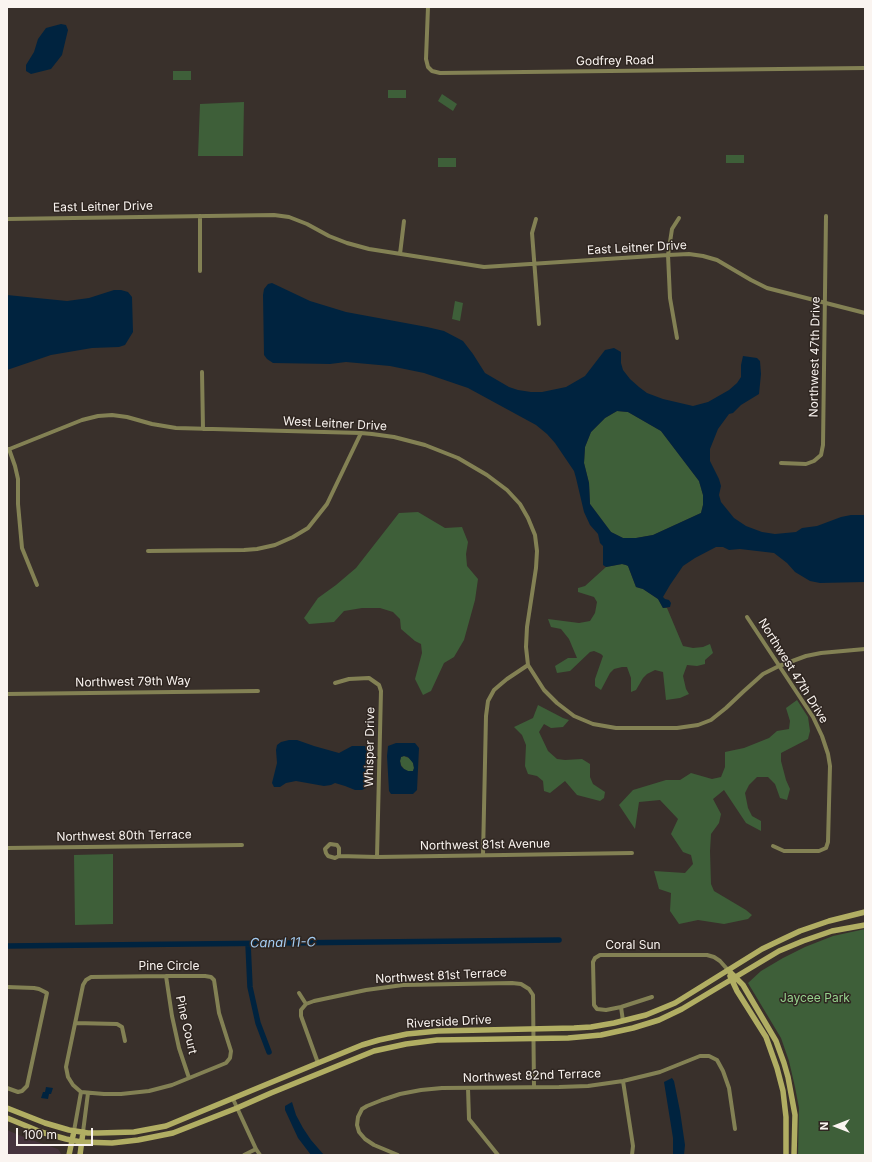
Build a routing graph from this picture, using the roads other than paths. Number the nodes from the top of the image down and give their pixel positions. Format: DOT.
graph roads {
  1 [pos="428,7"];
  2 [pos="865,68"];
  3 [pos="200,216"];
  4 [pos="826,216"];
  5 [pos="679,218"];
  6 [pos="7,219"];
  7 [pos="536,219"];
  8 [pos="404,221"];
  9 [pos="400,254"];
  10 [pos="668,255"];
  11 [pos="534,264"];
  12 [pos="200,272"];
  13 [pos="826,303"];
  14 [pos="865,313"];
  15 [pos="539,324"];
  16 [pos="677,338"];
  17 [pos="202,372"];
  18 [pos="202,429"];
  19 [pos="361,433"];
  20 [pos="8,450"];
  21 [pos="781,463"];
  22 [pos="148,551"];
  23 [pos="37,585"];
  24 [pos="747,617"];
  25 [pos="865,649"];
  26 [pos="528,665"];
  27 [pos="780,666"];
  28 [pos="335,683"];
  29 [pos="258,691"];
  30 [pos="7,694"];
  31 [pos="242,845"];
  32 [pos="773,846"];
  33 [pos="7,848"];
  34 [pos="632,854"];
  35 [pos="339,856"];
  36 [pos="483,856"];
  37 [pos="377,857"];
  38 [pos="865,912"];
  39 [pos="865,925"];
  40 [pos="728,970"];
  41 [pos="166,976"];
  42 [pos="734,978"];
  43 [pos="7,987"];
  44 [pos="299,993"];
  45 [pos="652,997"];
  46 [pos="306,1004"];
  47 [pos="620,1007"];
  48 [pos="623,1021"];
  49 [pos="75,1024"];
  50 [pos="534,1029"];
  51 [pos="534,1038"];
  52 [pos="125,1040"];
  53 [pos="318,1063"];
  54 [pos="189,1078"];
  55 [pos="623,1081"];
  56 [pos="534,1087"];
  57 [pos="7,1088"];
  58 [pos="468,1088"];
  59 [pos="81,1092"];
  60 [pos="88,1093"];
  61 [pos="233,1099"];
  62 [pos="7,1108"];
  63 [pos="237,1108"];
  64 [pos="7,1118"];
  65 [pos="735,1128"];
  66 [pos="74,1131"];
  67 [pos="83,1132"];
  68 [pos="72,1140"];
  69 [pos="82,1142"];
  70 [pos="256,1150"];
  71 [pos="69,1155"];
  72 [pos="80,1155"];
  73 [pos="244,1155"];
  74 [pos="260,1155"];
  75 [pos="398,1155"];
  76 [pos="498,1155"];
  77 [pos="632,1155"];
  78 [pos="786,1155"];
  79 [pos="794,1155"];
  1 -- 2 [label="street, Godfrey Road"];
  3 -- 6 [label="street, East Leitner Drive"];
  3 -- 9 [label="street, East Leitner Drive"];
  3 -- 12 [label="street"];
  4 -- 13 [label="street, Northwest 47th Drive"];
  5 -- 10 [label="street"];
  7 -- 11 [label="street"];
  8 -- 9 [label="street"];
  9 -- 11 [label="street, East Leitner Drive"];
  10 -- 11 [label="street, East Leitner Drive"];
  10 -- 13 [label="street, East Leitner Drive"];
  10 -- 16 [label="street"];
  11 -- 15 [label="street"];
  13 -- 14 [label="street, East Leitner Drive"];
  13 -- 21 [label="street, Northwest 47th Drive"];
  17 -- 18 [label="street"];
  18 -- 19 [label="street, West Leitner Drive"];
  18 -- 20 [label="street, West Leitner Drive"];
  19 -- 22 [label="street"];
  19 -- 26 [label="street, West Leitner Drive"];
  20 -- 23 [label="street"];
  24 -- 27 [label="street, Northwest 47th Drive"];
  25 -- 27 [label="street, West Leitner Drive"];
  26 -- 27 [label="street, West Leitner Drive"];
  26 -- 36 [label="street"];
  27 -- 32 [label="street, Northwest 47th Drive"];
  28 -- 37 [label="street, Whisper Drive"];
  29 -- 30 [label="street, Northwest 79th Way"];
  31 -- 33 [label="street, Northwest 80th Terrace"];
  34 -- 36 [label="street, Northwest 81st Avenue"];
  35 -- 37 [label="street, Northwest 81st Avenue"];
  36 -- 37 [label="street, Northwest 81st Avenue"];
  38 -- 40 [label="street, Riverside Drive"];
  39 -- 42 [label="street, Riverside Drive"];
  40 -- 42 [label="street"];
  40 -- 47 [label="street, Coral Sun"];
  40 -- 48 [label="street, Riverside Drive"];
  41 -- 49 [label="street, Pine Circle"];
  41 -- 54 [label="street, Pine Court"];
  41 -- 54 [label="street, Pine Circle"];
  42 -- 51 [label="street, Riverside Drive"];
  42 -- 78 [label="street"];
  42 -- 79 [label="street"];
  43 -- 57 [label="street"];
  44 -- 46 [label="street"];
  45 -- 47 [label="street, Coral Sun"];
  46 -- 50 [label="street, Northwest 81st Terrace"];
  46 -- 53 [label="street"];
  47 -- 48 [label="street"];
  48 -- 50 [label="street, Riverside Drive"];
  49 -- 52 [label="street"];
  49 -- 59 [label="street, Pine Circle"];
  50 -- 51 [label="street"];
  50 -- 53 [label="street, Riverside Drive"];
  51 -- 56 [label="street"];
  51 -- 63 [label="street, Riverside Drive"];
  53 -- 61 [label="street, Riverside Drive"];
  54 -- 60 [label="street, Pine Circle"];
  55 -- 56 [label="street, Northwest 82nd Terrace"];
  55 -- 65 [label="street, Northwest 82nd Terrace"];
  55 -- 77 [label="street"];
  56 -- 58 [label="street, Northwest 82nd Terrace"];
  58 -- 75 [label="street, Northwest 82nd Terrace"];
  58 -- 76 [label="street"];
  59 -- 60 [label="street, Pine Circle"];
  59 -- 66 [label="street"];
  60 -- 67 [label="street"];
  61 -- 63 [label="street"];
  61 -- 67 [label="street, Riverside Drive"];
  62 -- 66 [label="street, Riverside Drive"];
  63 -- 69 [label="street, Riverside Drive"];
  63 -- 70 [label="street"];
  64 -- 68 [label="street, Riverside Drive"];
  66 -- 67 [label="street, Riverside Drive"];
  66 -- 68 [label="street"];
  67 -- 69 [label="street"];
  68 -- 69 [label="street, Riverside Drive"];
  68 -- 71 [label="street"];
  69 -- 72 [label="street"];
  70 -- 73 [label="street"];
  70 -- 74 [label="street"];
}
